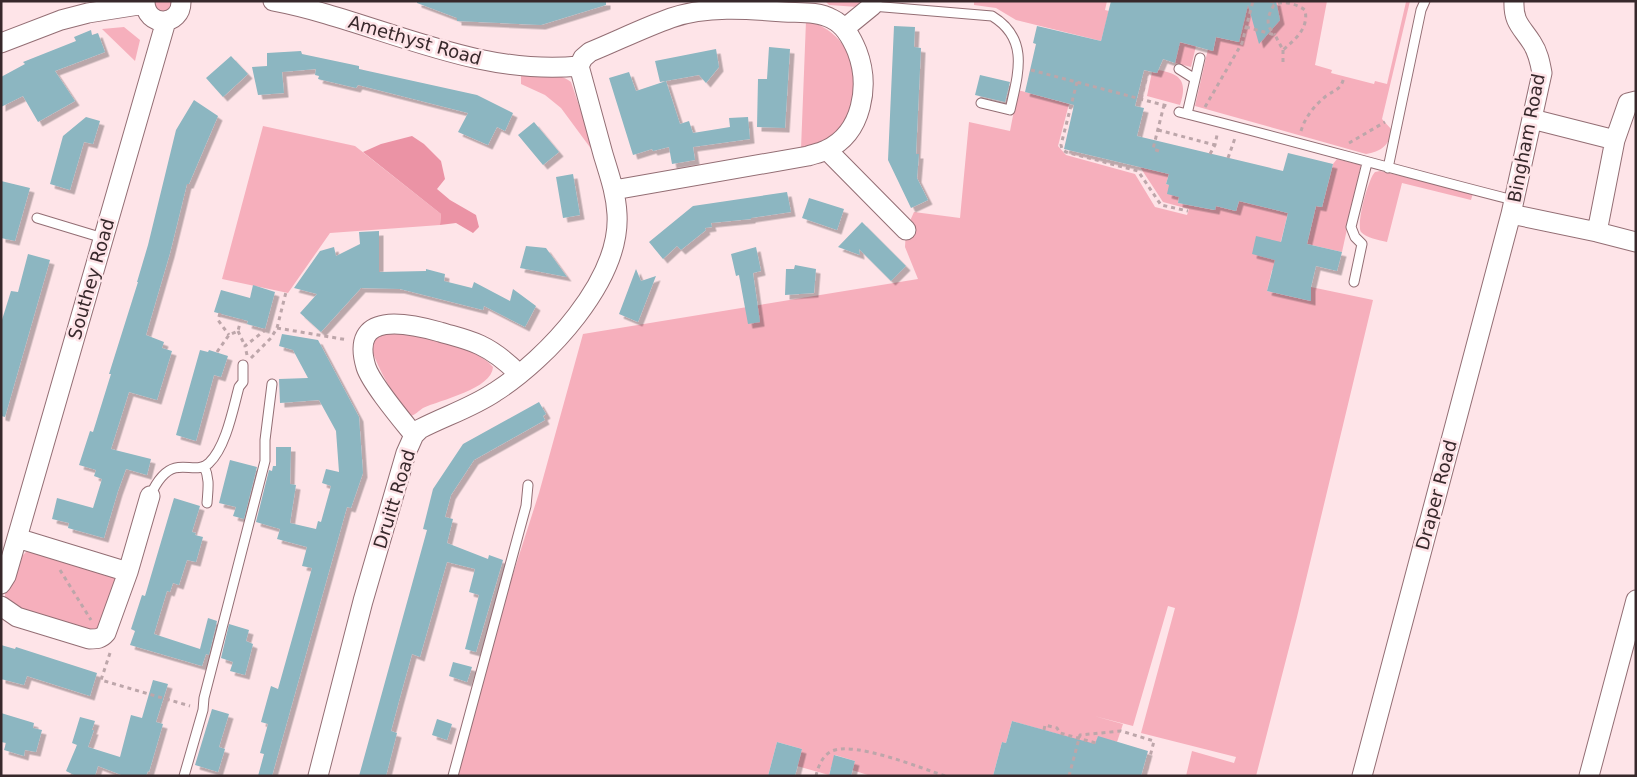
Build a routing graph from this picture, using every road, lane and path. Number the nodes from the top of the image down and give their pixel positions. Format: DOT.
graph roads {
  1 [pos="181,1"];
  2 [pos="273,1"];
  3 [pos="1253,1"];
  4 [pos="1270,1"];
  5 [pos="1425,1"];
  6 [pos="1514,1"];
  7 [pos="145,3"];
  8 [pos="872,3"];
  9 [pos="1277,3"];
  10 [pos="815,8"];
  11 [pos="166,21"];
  12 [pos="1246,26"];
  13 [pos="845,28"];
  14 [pos="1275,36"];
  15 [pos="1,43"];
  16 [pos="1282,50"];
  17 [pos="1200,58"];
  18 [pos="1283,64"];
  19 [pos="579,66"];
  20 [pos="1019,68"];
  21 [pos="1179,69"];
  22 [pos="1148,71"];
  23 [pos="1344,77"];
  24 [pos="1195,79"];
  25 [pos="1077,82"];
  26 [pos="1140,99"];
  27 [pos="1636,101"];
  28 [pos="980,103"];
  29 [pos="1164,105"];
  30 [pos="1202,112"];
  31 [pos="1183,113"];
  32 [pos="1387,113"];
  33 [pos="1532,119"];
  34 [pos="1220,123"];
  35 [pos="1239,127"];
  36 [pos="1158,130"];
  37 [pos="1615,140"];
  38 [pos="1298,143"];
  39 [pos="1215,145"];
  40 [pos="827,150"];
  41 [pos="1159,151"];
  42 [pos="1210,154"];
  43 [pos="1344,155"];
  44 [pos="1228,158"];
  45 [pos="1367,163"];
  46 [pos="1388,168"];
  47 [pos="614,190"];
  48 [pos="1512,207"];
  49 [pos="1188,212"];
  50 [pos="37,218"];
  51 [pos="906,230"];
  52 [pos="1597,232"];
  53 [pos="103,238"];
  54 [pos="1636,242"];
  55 [pos="1354,282"];
  56 [pos="286,292"];
  57 [pos="220,313"];
  58 [pos="241,319"];
  59 [pos="266,326"];
  60 [pos="277,328"];
  61 [pos="238,331"];
  62 [pos="229,335"];
  63 [pos="364,343"];
  64 [pos="245,346"];
  65 [pos="217,352"];
  66 [pos="244,365"];
  67 [pos="519,374"];
  68 [pos="272,384"];
  69 [pos="414,435"];
  70 [pos="204,466"];
  71 [pos="528,485"];
  72 [pos="150,496"];
  73 [pos="207,503"];
  74 [pos="17,538"];
  75 [pos="46,546"];
  76 [pos="128,572"];
  77 [pos="1,584"];
  78 [pos="1636,600"];
  79 [pos="1,606"];
  80 [pos="102,638"];
  81 [pos="203,710"];
  82 [pos="1044,730"];
  83 [pos="1080,738"];
  84 [pos="1096,743"];
  85 [pos="184,776"];
  86 [pos="318,776"];
  87 [pos="452,776"];
  88 [pos="816,776"];
  89 [pos="945,776"];
  90 [pos="1069,776"];
  91 [pos="1144,776"];
  92 [pos="1362,776"];
  93 [pos="1589,776"];
  1 -- 11 [label="street"];
  2 -- 19 [label="street, Amethyst Road"];
  3 -- 12 [label="path"];
  4 -- 9 [label="path"];
  5 -- 46 [label="lane"];
  6 -- 33 [label="street, Bingham Road"];
  7 -- 11 [label="street"];
  7 -- 15 [label="street"];
  8 -- 13 [label="street"];
  8 -- 20 [label="lane"];
  9 -- 14 [label="path"];
  9 -- 16 [label="path"];
  10 -- 13 [label="street"];
  10 -- 19 [label="street"];
  11 -- 53 [label="street, Southey Road"];
  12 -- 14 [label="path"];
  12 -- 30 [label="path"];
  13 -- 40 [label="street"];
  14 -- 16 [label="path"];
  16 -- 18 [label="path"];
  17 -- 24 [label="lane"];
  19 -- 47 [label="street, Druitt Road"];
  20 -- 25 [label="path"];
  20 -- 28 [label="lane"];
  21 -- 24 [label="lane"];
  22 -- 26 [label="path"];
  23 -- 38 [label="path"];
  24 -- 31 [label="lane"];
  25 -- 26 [label="path"];
  25 -- 49 [label="path"];
  26 -- 29 [label="path"];
  27 -- 37 [label="street"];
  29 -- 31 [label="path"];
  29 -- 36 [label="path"];
  31 -- 34 [label="lane"];
  32 -- 43 [label="path"];
  33 -- 37 [label="street"];
  33 -- 48 [label="street, Bingham Road"];
  34 -- 35 [label="lane"];
  34 -- 39 [label="path"];
  35 -- 38 [label="lane"];
  35 -- 44 [label="path"];
  36 -- 39 [label="path"];
  36 -- 41 [label="path"];
  37 -- 52 [label="street"];
  38 -- 43 [label="lane"];
  39 -- 42 [label="path"];
  40 -- 47 [label="street"];
  40 -- 51 [label="street"];
  43 -- 45 [label="lane"];
  45 -- 46 [label="lane"];
  45 -- 55 [label="lane"];
  46 -- 48 [label="lane"];
  47 -- 67 [label="street, Druitt Road"];
  48 -- 52 [label="street, Bingham Road"];
  48 -- 92 [label="street, Draper Road"];
  50 -- 53 [label="lane"];
  52 -- 54 [label="street, Bingham Road"];
  53 -- 74 [label="street, Southey Road"];
  56 -- 60 [label="path"];
  57 -- 62 [label="path"];
  58 -- 61 [label="path"];
  59 -- 64 [label="path"];
  60 -- 63 [label="path"];
  60 -- 64 [label="path"];
  61 -- 62 [label="path"];
  61 -- 64 [label="path"];
  62 -- 65 [label="path"];
  63 -- 67 [label="street"];
  63 -- 69 [label="street"];
  66 -- 70 [label="lane"];
  67 -- 69 [label="street, Druitt Road"];
  68 -- 81 [label="lane"];
  69 -- 86 [label="street, Druitt Road"];
  70 -- 72 [label="lane"];
  70 -- 73 [label="lane"];
  71 -- 87 [label="lane"];
  72 -- 76 [label="street"];
  74 -- 75 [label="street"];
  74 -- 77 [label="street, Southey Road"];
  75 -- 76 [label="street"];
  75 -- 80 [label="path"];
  76 -- 80 [label="street"];
  78 -- 93 [label="street"];
  79 -- 80 [label="street"];
  80 -- 81 [label="path"];
  81 -- 85 [label="lane"];
  82 -- 83 [label="path"];
  83 -- 84 [label="path"];
  83 -- 90 [label="path"];
  83 -- 91 [label="path"];
  88 -- 89 [label="path"];
}
